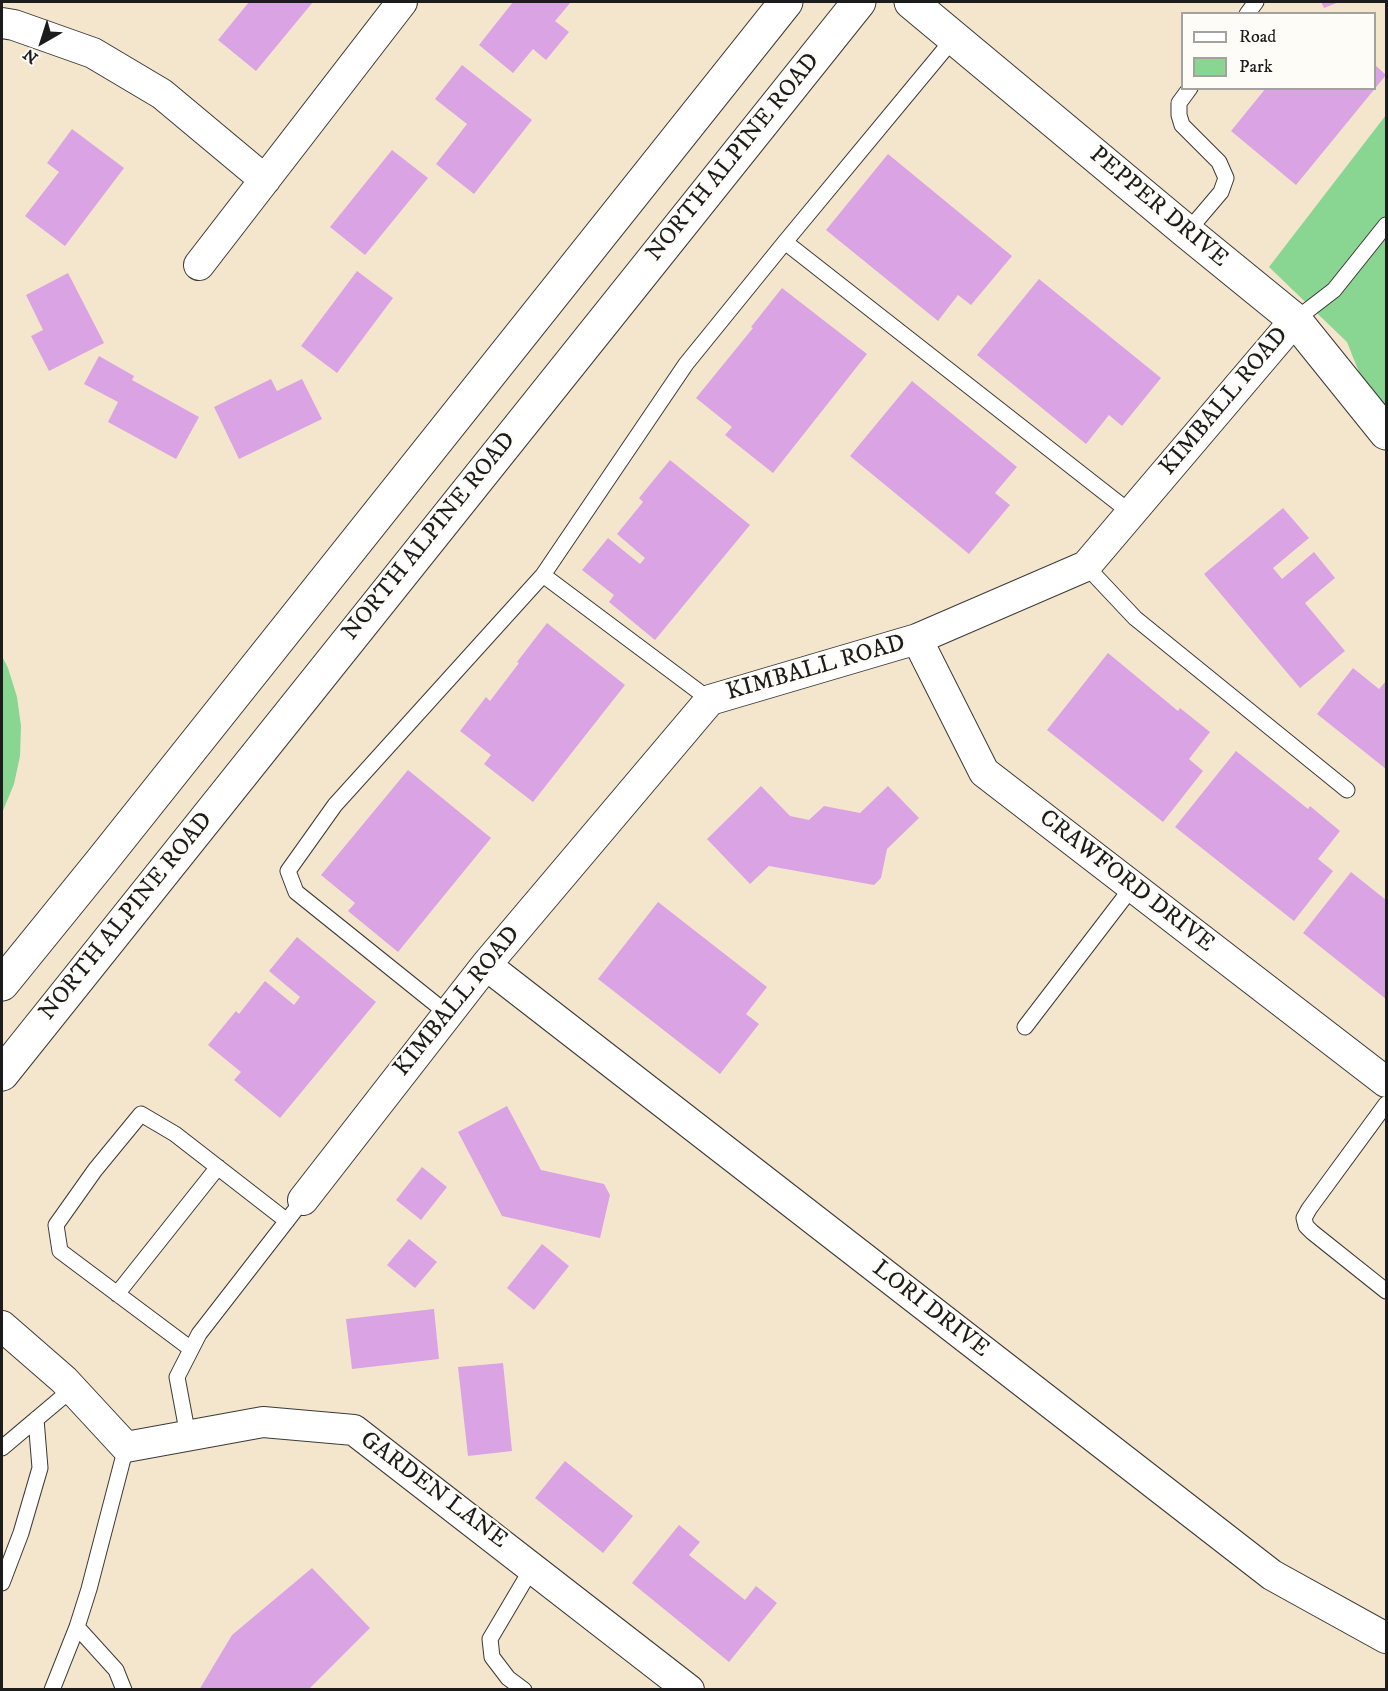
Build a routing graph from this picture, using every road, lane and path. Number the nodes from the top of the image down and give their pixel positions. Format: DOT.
graph roads {
  1 [pos="402,2"];
  2 [pos="786,2"];
  3 [pos="860,2"];
  4 [pos="910,2"];
  5 [pos="2,23"];
  6 [pos="954,38"];
  7 [pos="1189,90"];
  8 [pos="265,180"];
  9 [pos="1386,225"];
  10 [pos="1187,232"];
  11 [pos="785,242"];
  12 [pos="199,266"];
  13 [pos="1295,320"];
  14 [pos="1386,433"];
  15 [pos="1131,513"];
  16 [pos="1086,566"];
  17 [pos="543,575"];
  18 [pos="917,639"];
  19 [pos="710,700"];
  20 [pos="1347,790"];
  21 [pos="1133,886"];
  22 [pos="486,965"];
  23 [pos="2,984"];
  24 [pos="448,1014"];
  25 [pos="1025,1027"];
  26 [pos="2,1074"];
  27 [pos="1386,1082"];
  28 [pos="1386,1104"];
  29 [pos="218,1167"];
  30 [pos="295,1211"];
  31 [pos="1386,1291"];
  32 [pos="117,1294"];
  33 [pos="2,1326"];
  34 [pos="191,1349"];
  35 [pos="72,1389"];
  36 [pos="36,1419"];
  37 [pos="188,1436"];
  38 [pos="2,1448"];
  39 [pos="126,1448"];
  40 [pos="532,1568"];
  41 [pos="2,1583"];
  42 [pos="77,1627"];
  43 [pos="1386,1638"];
  44 [pos="52,1689"];
  45 [pos="124,1689"];
  46 [pos="524,1689"];
  47 [pos="689,1689"];
  1 -- 8 [label="street"];
  2 -- 23 [label="main road"];
  3 -- 26 [label="main road, NORTH ALPINE ROAD"];
  4 -- 6 [label="main road, PEPPER DRIVE"];
  5 -- 8 [label="street"];
  6 -- 10 [label="main road, PEPPER DRIVE"];
  6 -- 11 [label="lane"];
  7 -- 10 [label="lane"];
  8 -- 12 [label="street"];
  9 -- 13 [label="lane"];
  10 -- 13 [label="main road, PEPPER DRIVE"];
  11 -- 15 [label="lane"];
  11 -- 17 [label="lane"];
  13 -- 14 [label="main road, PEPPER DRIVE"];
  13 -- 15 [label="street, KIMBALL ROAD"];
  15 -- 16 [label="street, KIMBALL ROAD"];
  16 -- 18 [label="street, KIMBALL ROAD"];
  16 -- 20 [label="lane"];
  17 -- 19 [label="lane"];
  17 -- 24 [label="lane"];
  18 -- 19 [label="street, KIMBALL ROAD"];
  18 -- 21 [label="street, CRAWFORD DRIVE"];
  19 -- 22 [label="street, KIMBALL ROAD"];
  21 -- 25 [label="lane"];
  21 -- 27 [label="street, CRAWFORD DRIVE"];
  22 -- 24 [label="street, KIMBALL ROAD"];
  22 -- 43 [label="street, LORI DRIVE"];
  24 -- 30 [label="street, KIMBALL ROAD"];
  28 -- 31 [label="lane"];
  29 -- 30 [label="lane"];
  29 -- 32 [label="lane"];
  29 -- 32 [label="lane"];
  30 -- 34 [label="lane"];
  32 -- 34 [label="lane"];
  33 -- 35 [label="street"];
  34 -- 37 [label="lane"];
  35 -- 36 [label="lane"];
  35 -- 39 [label="street"];
  36 -- 38 [label="lane"];
  36 -- 41 [label="lane"];
  37 -- 39 [label="street, GARDEN LANE"];
  37 -- 40 [label="street, GARDEN LANE"];
  39 -- 42 [label="lane"];
  40 -- 46 [label="lane"];
  40 -- 47 [label="street, GARDEN LANE"];
  42 -- 44 [label="lane"];
  42 -- 45 [label="lane"];
}
